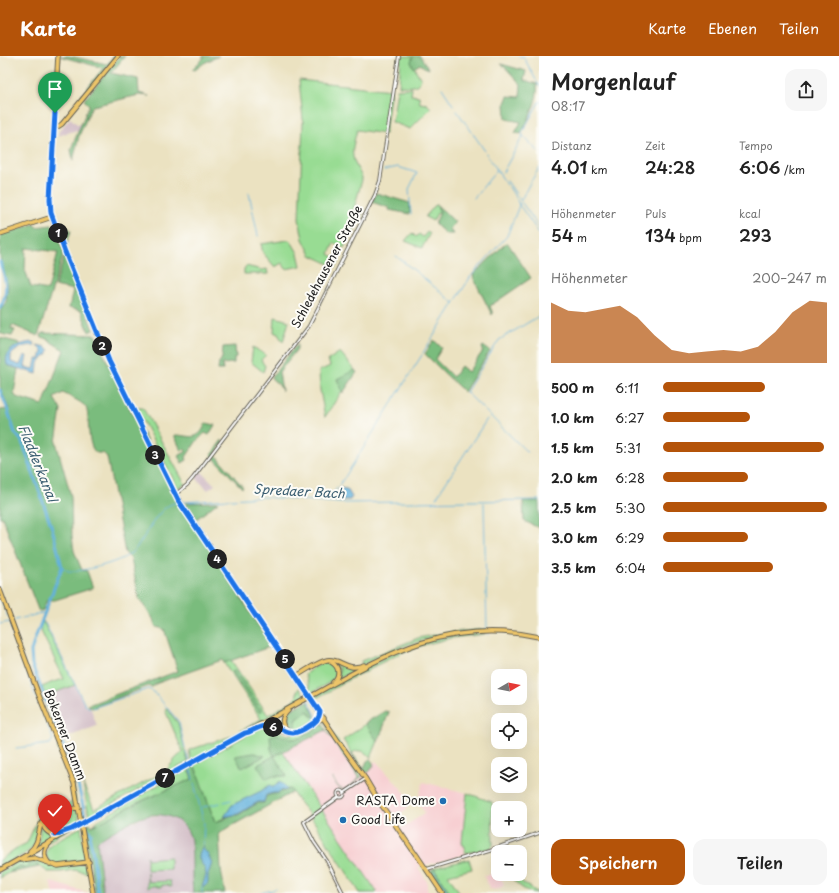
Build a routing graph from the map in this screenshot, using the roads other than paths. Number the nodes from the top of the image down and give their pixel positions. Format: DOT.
graph roads {
  1 [pos="58,56"];
  2 [pos="118,56"];
  3 [pos="399,56"];
  4 [pos="54,127"];
  5 [pos="52,217"];
  6 [pos="0,234"];
  7 [pos="176,494"];
  8 [pos="0,590"];
  9 [pos="539,637"];
  10 [pos="324,660"];
  11 [pos="376,661"];
  12 [pos="304,673"];
  13 [pos="297,677"];
  14 [pos="301,682"];
  15 [pos="320,691"];
  16 [pos="302,701"];
  17 [pos="320,712"];
  18 [pos="324,717"];
  19 [pos="317,720"];
  20 [pos="245,733"];
  21 [pos="292,734"];
  22 [pos="365,778"];
  23 [pos="344,793"];
  24 [pos="339,797"];
  25 [pos="78,801"];
  26 [pos="74,806"];
  27 [pos="79,807"];
  28 [pos="68,808"];
  29 [pos="46,816"];
  30 [pos="72,829"];
  31 [pos="539,833"];
  32 [pos="63,835"];
  33 [pos="87,856"];
  34 [pos="18,860"];
  35 [pos="83,861"];
  36 [pos="88,862"];
  37 [pos="78,863"];
  38 [pos="11,864"];
  39 [pos="50,864"];
  40 [pos="426,869"];
  41 [pos="0,870"];
  42 [pos="93,893"];
  43 [pos="343,893"];
  44 [pos="442,893"];
  1 -- 4 [label="main road"];
  2 -- 4 [label="main road"];
  3 -- 7 [label="street, Schledehausener Straße"];
  4 -- 5 [label="main road"];
  5 -- 6 [label="main road"];
  5 -- 7 [label="main road"];
  7 -- 13 [label="main road"];
  8 -- 25 [label="main road, Bokerner Damm"];
  9 -- 11 [label="main road"];
  10 -- 11 [label="main road"];
  10 -- 12 [label="main road"];
  10 -- 15 [label="main road"];
  11 -- 15 [label="main road"];
  12 -- 13 [label="main road"];
  12 -- 14 [label="main road"];
  13 -- 14 [label="main road"];
  14 -- 17 [label="main road"];
  15 -- 16 [label="main road, bridge"];
  16 -- 20 [label="main road"];
  16 -- 21 [label="main road"];
  17 -- 18 [label="main road"];
  17 -- 19 [label="main road"];
  18 -- 19 [label="main road"];
  18 -- 22 [label="main road"];
  19 -- 21 [label="main road"];
  20 -- 21 [label="main road"];
  20 -- 30 [label="main road, bridge"];
  22 -- 23 [label="street"];
  22 -- 40 [label="main road"];
  23 -- 24 [label="street"];
  23 -- 24 [label="street"];
  24 -- 43 [label="street"];
  25 -- 26 [label="main road"];
  25 -- 27 [label="main road, Bokerner Damm"];
  26 -- 27 [label="main road"];
  26 -- 28 [label="main road"];
  27 -- 28 [label="main road"];
  27 -- 33 [label="main road, Bokerner Damm"];
  28 -- 29 [label="main road"];
  29 -- 30 [label="main road"];
  29 -- 34 [label="main road"];
  30 -- 32 [label="main road"];
  31 -- 40 [label="street"];
  32 -- 34 [label="main road"];
  32 -- 39 [label="main road"];
  33 -- 35 [label="main road"];
  33 -- 36 [label="main road, Bokerner Damm"];
  34 -- 38 [label="main road"];
  35 -- 36 [label="main road"];
  35 -- 37 [label="main road"];
  36 -- 37 [label="main road"];
  36 -- 42 [label="main road, Bokerner Damm"];
  37 -- 39 [label="main road"];
  38 -- 39 [label="main road"];
  38 -- 41 [label="main road"];
  40 -- 44 [label="main road"];
}
